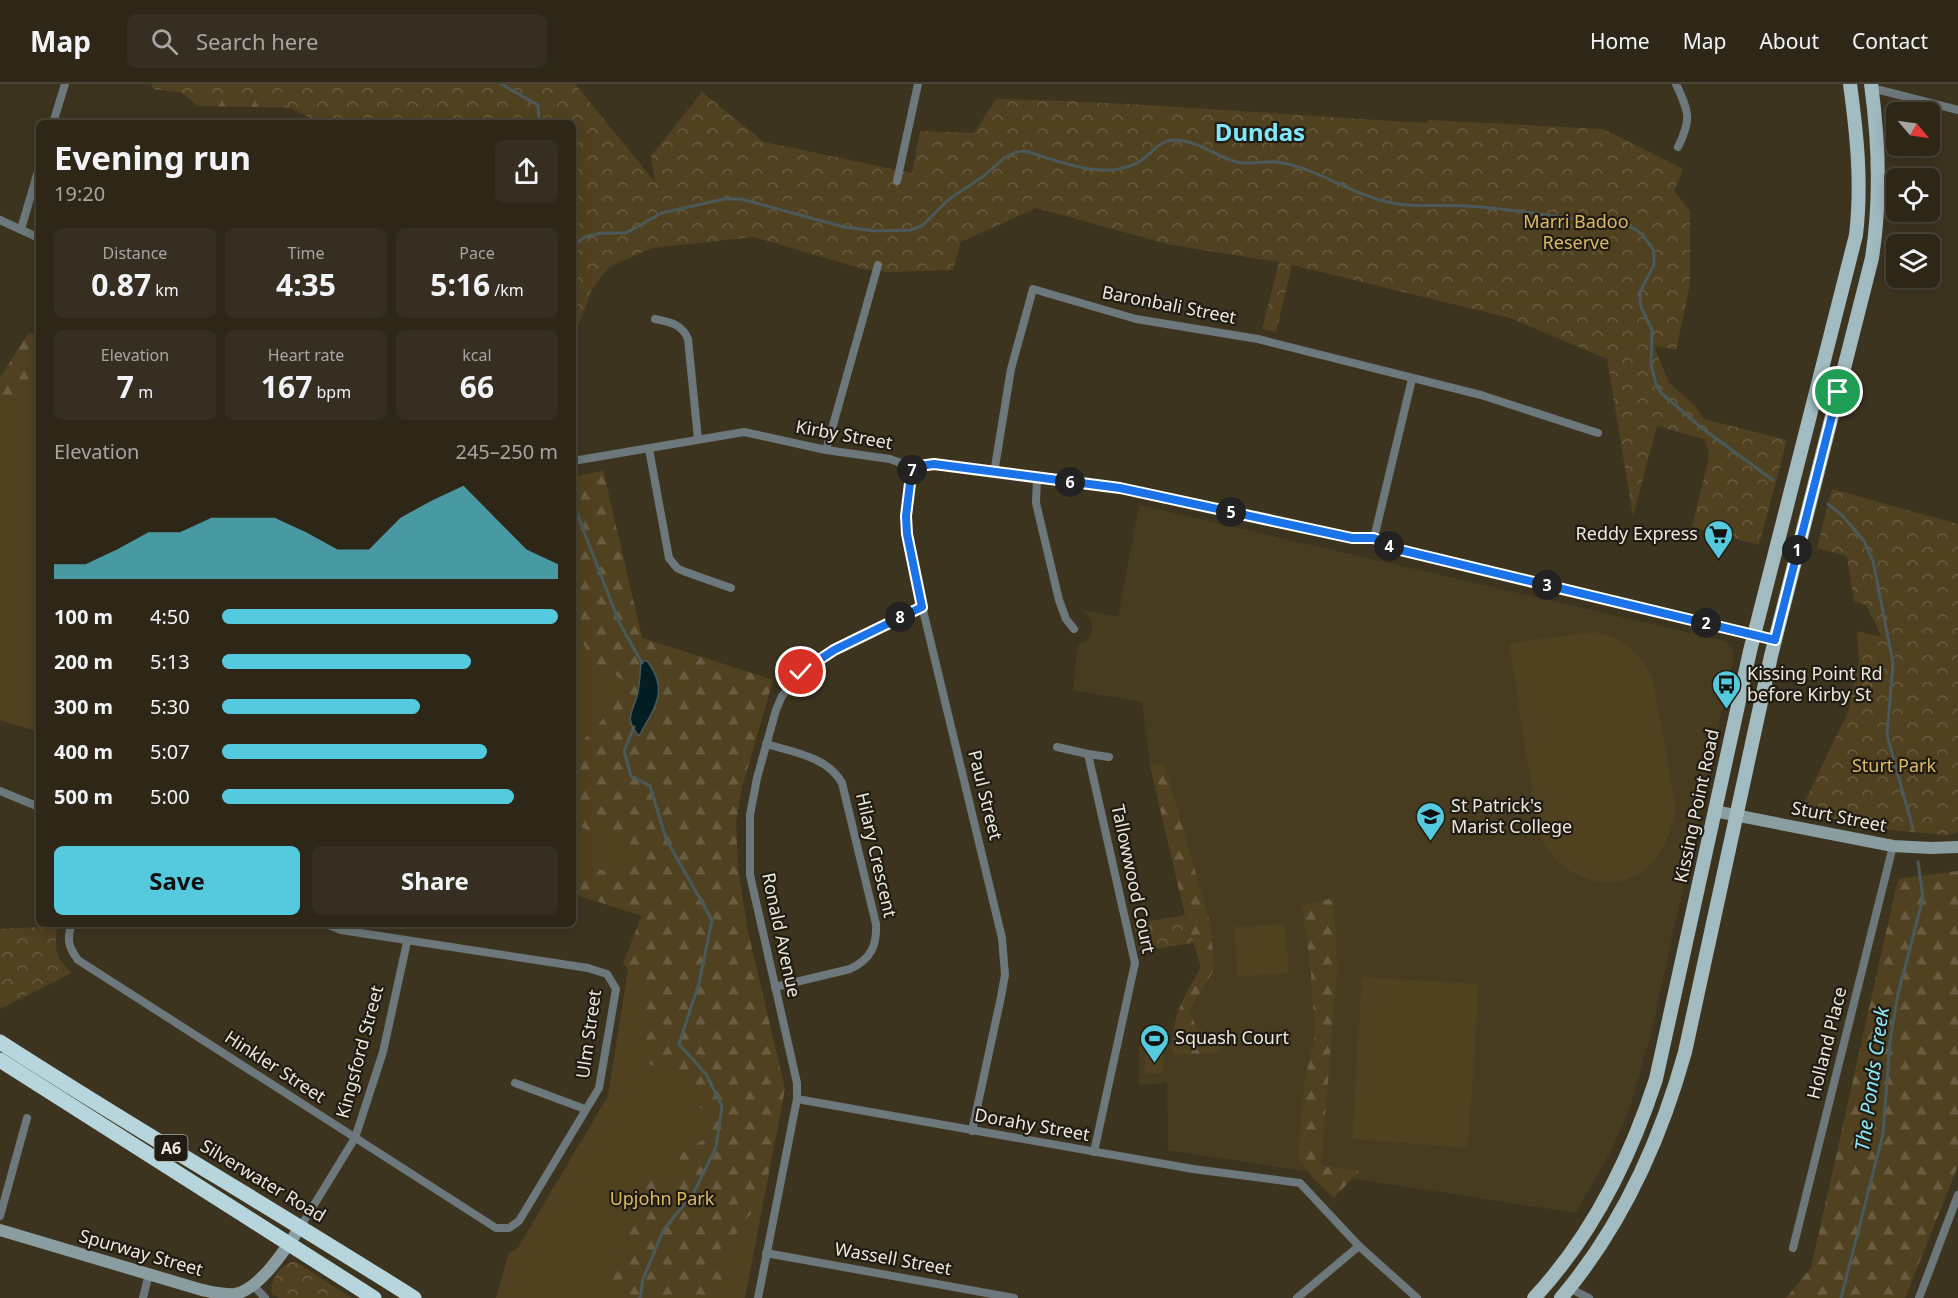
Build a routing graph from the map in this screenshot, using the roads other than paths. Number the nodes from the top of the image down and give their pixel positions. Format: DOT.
graph roads {
  1 [pos="65,84"];
  2 [pos="917,84"];
  3 [pos="1676,84"];
  4 [pos="1850,84"];
  5 [pos="1871,86"];
  6 [pos="1958,110"];
  7 [pos="54,120"];
  8 [pos="1678,147"];
  9 [pos="36,178"];
  10 [pos="897,182"];
  11 [pos="0,220"];
  12 [pos="21,229"];
  13 [pos="36,236"];
  14 [pos="878,265"];
  15 [pos="655,319"];
  16 [pos="1412,379"];
  17 [pos="1598,434"];
  18 [pos="698,439"];
  19 [pos="649,449"];
  20 [pos="826,450"];
  21 [pos="576,461"];
  22 [pos="912,467"];
  23 [pos="994,473"];
  24 [pos="1037,478"];
  25 [pos="1374,538"];
  26 [pos="731,588"];
  27 [pos="922,607"];
  28 [pos="1074,629"];
  29 [pos="1754,635"];
  30 [pos="1775,640"];
  31 [pos="766,744"];
  32 [pos="1057,747"];
  33 [pos="1088,754"];
  34 [pos="1109,757"];
  35 [pos="0,791"];
  36 [pos="36,806"];
  37 [pos="1714,811"];
  38 [pos="1737,816"];
  39 [pos="1893,846"];
  40 [pos="1958,846"];
  41 [pos="71,927"];
  42 [pos="334,927"];
  43 [pos="407,942"];
  44 [pos="775,987"];
  45 [pos="0,1042"];
  46 [pos="0,1060"];
  47 [pos="515,1083"];
  48 [pos="797,1099"];
  49 [pos="585,1108"];
  50 [pos="27,1119"];
  51 [pos="972,1131"];
  52 [pos="355,1138"];
  53 [pos="1094,1152"];
  54 [pos="1958,1195"];
  55 [pos="0,1215"];
  56 [pos="519,1221"];
  57 [pos="301,1226"];
  58 [pos="0,1230"];
  59 [pos="289,1244"];
  60 [pos="1359,1246"];
  61 [pos="1793,1248"];
  62 [pos="766,1253"];
  63 [pos="149,1274"];
  64 [pos="253,1285"];
  65 [pos="1565,1293"];
  66 [pos="143,1298"];
  67 [pos="265,1298"];
  68 [pos="374,1298"];
  69 [pos="414,1298"];
  70 [pos="758,1298"];
  71 [pos="1014,1298"];
  72 [pos="1297,1298"];
  73 [pos="1417,1298"];
  74 [pos="1534,1298"];
  75 [pos="1590,1298"];
  76 [pos="1919,1298"];
  1 -- 7 [label="street"];
  2 -- 10 [label="street"];
  3 -- 8 [label="street"];
  4 -- 29 [label="main road, Kissing Point Road"];
  5 -- 6 [label="street"];
  5 -- 30 [label="main road"];
  9 -- 12 [label="street"];
  11 -- 12 [label="street"];
  12 -- 13 [label="street"];
  14 -- 20 [label="street"];
  15 -- 18 [label="street"];
  16 -- 17 [label="street, Baronbali Street"];
  16 -- 23 [label="street, Baronbali Street"];
  16 -- 25 [label="street"];
  18 -- 19 [label="street, Kirby Street"];
  18 -- 20 [label="street, Kirby Street"];
  19 -- 21 [label="street, Kirby Street"];
  19 -- 26 [label="street"];
  20 -- 22 [label="street, Kirby Street"];
  22 -- 23 [label="street, Kirby Street"];
  22 -- 27 [label="street, Paul Street"];
  23 -- 24 [label="street, Kirby Street"];
  24 -- 25 [label="street, Kirby Street"];
  24 -- 28 [label="street"];
  25 -- 29 [label="street, Kirby Street"];
  27 -- 31 [label="street, Ronald Avenue"];
  27 -- 51 [label="street, Paul Street"];
  29 -- 30 [label="street, Kirby Street"];
  29 -- 37 [label="main road, Kissing Point Road"];
  30 -- 38 [label="main road"];
  31 -- 44 [label="street, Ronald Avenue"];
  31 -- 44 [label="street, Hilary Crescent"];
  32 -- 33 [label="street"];
  33 -- 34 [label="street"];
  33 -- 53 [label="street, Tallowwood Court"];
  35 -- 36 [label="street"];
  37 -- 38 [label="street, Sturt Street"];
  37 -- 74 [label="main road, Kissing Point Road"];
  38 -- 39 [label="street, Sturt Street"];
  38 -- 65 [label="main road"];
  39 -- 40 [label="street, Sturt Street"];
  39 -- 61 [label="street, Holland Place"];
  41 -- 52 [label="street, Hinkler Street"];
  42 -- 43 [label="street, Ulm Street"];
  43 -- 49 [label="street, Ulm Street"];
  43 -- 52 [label="street, Kingsford Street"];
  44 -- 48 [label="street, Ronald Avenue"];
  45 -- 57 [label="highway, Silverwater Road / A6"];
  46 -- 59 [label="highway, A6"];
  47 -- 49 [label="street"];
  48 -- 51 [label="street, Dorahy Street"];
  48 -- 62 [label="street"];
  49 -- 56 [label="street, Ulm Street"];
  50 -- 55 [label="street"];
  51 -- 53 [label="street, Dorahy Street"];
  52 -- 56 [label="street, Hinkler Street"];
  52 -- 57 [label="street, Kingsford Street"];
  53 -- 60 [label="street, Dorahy Street"];
  54 -- 76 [label="street"];
  57 -- 59 [label="street, Kingsford Street"];
  57 -- 69 [label="highway, Silverwater Road / A6"];
  58 -- 63 [label="street, Spurway Street"];
  59 -- 64 [label="street, Kingsford Street"];
  59 -- 68 [label="highway, A6"];
  60 -- 72 [label="street"];
  60 -- 73 [label="street, Dorahy Street"];
  62 -- 70 [label="street"];
  62 -- 71 [label="street, Wassell Street"];
  63 -- 64 [label="street, Spurway Street"];
  63 -- 66 [label="street"];
  64 -- 67 [label="street"];
  65 -- 75 [label="street"];
}
